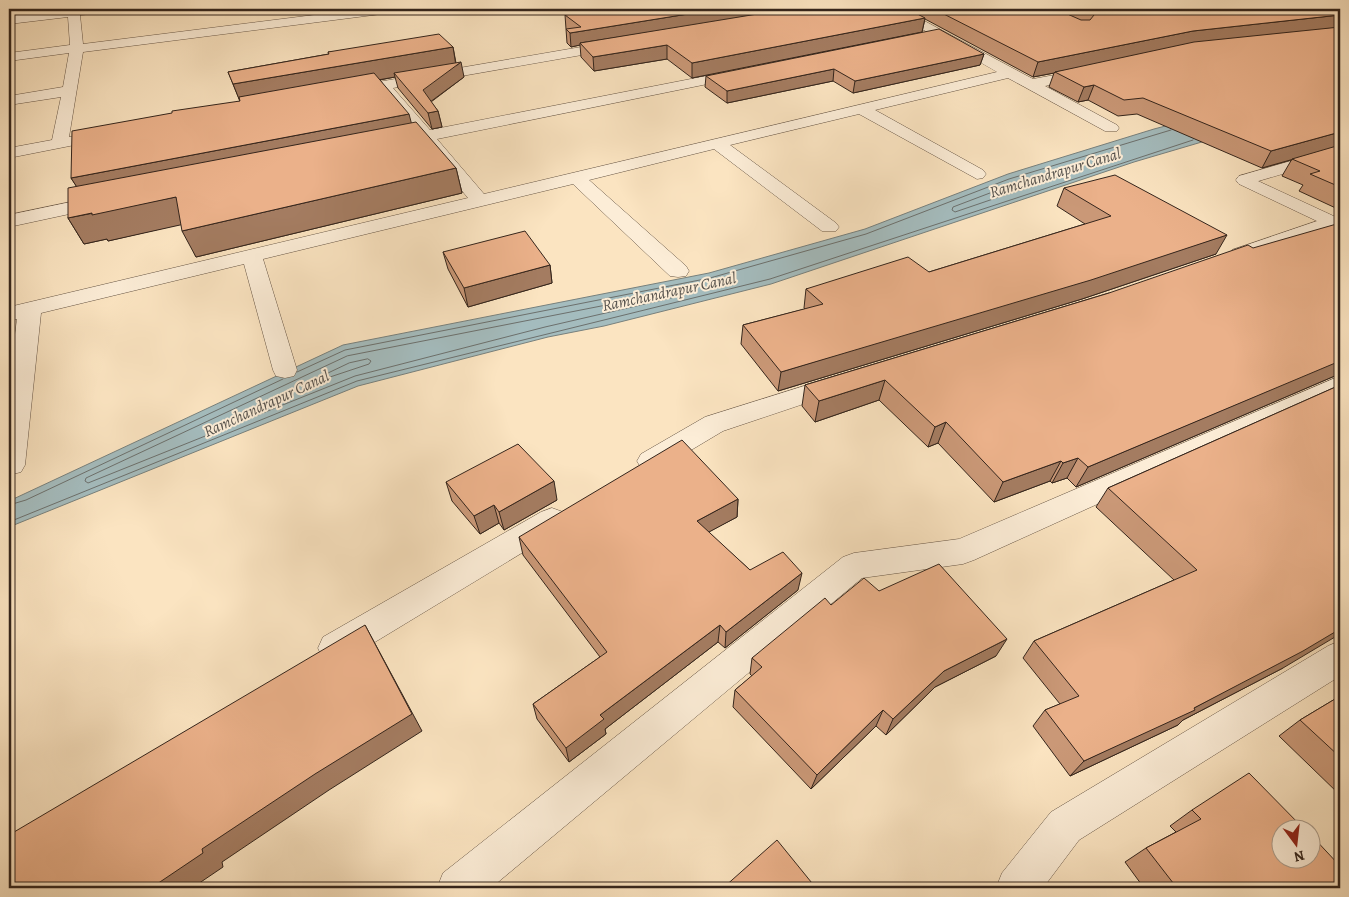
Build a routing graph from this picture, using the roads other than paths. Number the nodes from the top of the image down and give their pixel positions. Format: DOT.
graph roads {
  1 [pos="103,9"];
  2 [pos="389,9"];
  3 [pos="893,9"];
  4 [pos="74,12"];
  5 [pos="9,20"];
  6 [pos="939,34"];
  7 [pos="910,40"];
  8 [pos="626,43"];
  9 [pos="76,48"];
  10 [pos="9,57"];
  11 [pos="755,70"];
  12 [pos="1100,70"];
  13 [pos="1010,73"];
  14 [pos="384,84"];
  15 [pos="1031,84"];
  16 [pos="69,90"];
  17 [pos="334,93"];
  18 [pos="9,100"];
  19 [pos="862,109"];
  20 [pos="1111,128"];
  21 [pos="119,132"];
  22 [pos="426,136"];
  23 [pos="60,143"];
  24 [pos="717,144"];
  25 [pos="377,146"];
  26 [pos="9,152"];
  27 [pos="1340,152"];
  28 [pos="977,174"];
  29 [pos="576,178"];
  30 [pos="116,199"];
  31 [pos="480,201"];
  32 [pos="9,221"];
  33 [pos="1336,224"];
  34 [pos="829,227"];
  35 [pos="252,256"];
  36 [pos="1211,264"];
  37 [pos="678,271"];
  38 [pos="20,312"];
  39 [pos="285,370"];
  40 [pos="868,374"];
  41 [pos="1340,384"];
  42 [pos="11,465"];
  43 [pos="628,475"];
  44 [pos="576,506"];
  45 [pos="1340,657"];
  46 [pos="310,663"];
  47 [pos="458,888"];
  48 [pos="1017,888"];
  1 -- 4 [label="street"];
  2 -- 9 [label="street"];
  3 -- 6 [label="street"];
  4 -- 5 [label="street"];
  4 -- 9 [label="street"];
  6 -- 7 [label="street"];
  6 -- 13 [label="street"];
  8 -- 14 [label="street"];
  9 -- 10 [label="street"];
  9 -- 16 [label="street"];
  11 -- 22 [label="street"];
  12 -- 15 [label="street"];
  13 -- 15 [label="street"];
  13 -- 19 [label="street"];
  14 -- 17 [label="street"];
  14 -- 22 [label="street"];
  15 -- 20 [label="street"];
  16 -- 18 [label="street"];
  16 -- 23 [label="street"];
  19 -- 24 [label="street"];
  19 -- 28 [label="street"];
  21 -- 23 [label="street"];
  22 -- 25 [label="street"];
  22 -- 31 [label="street"];
  23 -- 26 [label="street"];
  24 -- 29 [label="street"];
  24 -- 34 [label="street"];
  27 -- 33 [label="street"];
  29 -- 31 [label="street"];
  29 -- 37 [label="street"];
  30 -- 32 [label="street"];
  31 -- 35 [label="street"];
  33 -- 36 [label="street"];
  35 -- 38 [label="street"];
  35 -- 39 [label="street"];
  38 -- 42 [label="street"];
  40 -- 43 [label="street"];
  41 -- 47 [label="street"];
  44 -- 46 [label="street"];
  45 -- 48 [label="street"];
}
